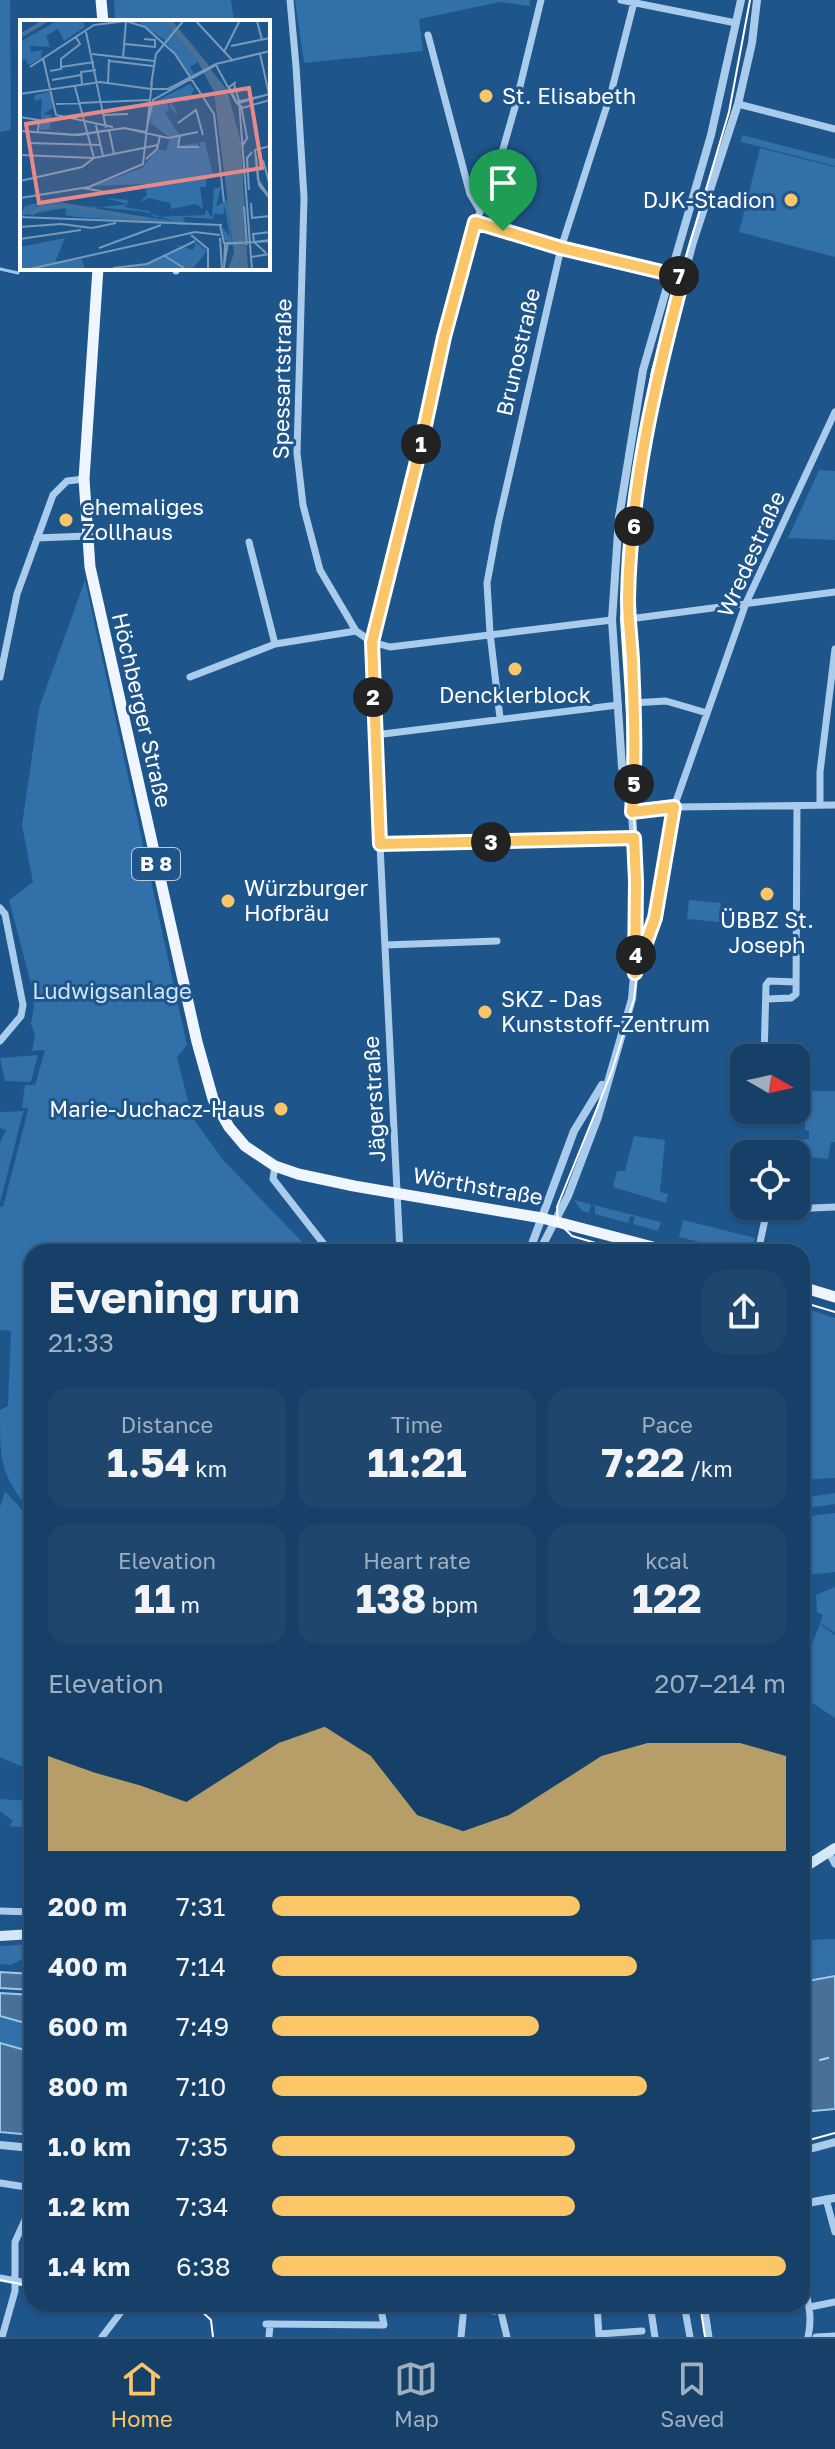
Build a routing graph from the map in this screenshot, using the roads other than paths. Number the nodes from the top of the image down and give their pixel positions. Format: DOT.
graph roads {
  1 [pos="101,0"];
  2 [pos="290,0"];
  3 [pos="541,0"];
  4 [pos="621,0"];
  5 [pos="741,0"];
  6 [pos="757,0"];
  7 [pos="634,2"];
  8 [pos="103,20"];
  9 [pos="736,23"];
  10 [pos="428,35"];
  11 [pos="738,104"];
  12 [pos="835,129"];
  13 [pos="479,209"];
  14 [pos="475,222"];
  15 [pos="561,248"];
  16 [pos="98,270"];
  17 [pos="669,273"];
  18 [pos="683,277"];
  19 [pos="835,412"];
  20 [pos="84,479"];
  21 [pos="87,536"];
  22 [pos="37,538"];
  23 [pos="249,542"];
  24 [pos="835,593"];
  25 [pos="746,603"];
  26 [pos="629,619"];
  27 [pos="612,620"];
  28 [pos="356,631"];
  29 [pos="490,633"];
  30 [pos="372,642"];
  31 [pos="275,644"];
  32 [pos="835,649"];
  33 [pos="0,677"];
  34 [pos="190,677"];
  35 [pos="632,703"];
  36 [pos="618,705"];
  37 [pos="707,713"];
  38 [pos="500,718"];
  39 [pos="375,735"];
  40 [pos="820,805"];
  41 [pos="835,805"];
  42 [pos="797,806"];
  43 [pos="674,807"];
  44 [pos="632,812"];
  45 [pos="634,838"];
  46 [pos="380,844"];
  47 [pos="0,908"];
  48 [pos="497,941"];
  49 [pos="385,945"];
  50 [pos="635,973"];
  51 [pos="796,982"];
  52 [pos="767,999"];
  53 [pos="0,1041"];
  54 [pos="765,1044"];
  55 [pos="610,1069"];
  56 [pos="275,1166"];
  57 [pos="396,1192"];
  58 [pos="835,1207"];
  59 [pos="542,1218"];
  60 [pos="555,1221"];
  61 [pos="324,1244"];
  62 [pos="399,1244"];
  63 [pos="532,1244"];
  64 [pos="543,1244"];
  65 [pos="642,1244"];
  66 [pos="760,1244"];
  67 [pos="810,1289"];
  68 [pos="835,1297"];
  69 [pos="832,1851"];
  70 [pos="810,1864"];
  71 [pos="835,1864"];
  72 [pos="0,1911"];
  73 [pos="24,1912"];
  74 [pos="24,1934"];
  75 [pos="0,1936"];
  76 [pos="835,2142"];
  77 [pos="0,2145"];
  78 [pos="24,2147"];
  79 [pos="810,2149"];
  80 [pos="0,2183"];
  81 [pos="24,2187"];
  82 [pos="831,2198"];
  83 [pos="810,2202"];
  84 [pos="24,2222"];
  85 [pos="835,2232"];
  86 [pos="0,2278"];
  87 [pos="14,2281"];
  88 [pos="24,2283"];
  89 [pos="835,2302"];
  90 [pos="810,2307"];
  91 [pos="121,2312"];
  92 [pos="382,2312"];
  93 [pos="463,2312"];
  94 [pos="501,2312"];
  95 [pos="598,2312"];
  96 [pos="650,2312"];
  97 [pos="685,2312"];
  98 [pos="705,2312"];
  99 [pos="294,2326"];
  100 [pos="342,2326"];
  101 [pos="651,2332"];
  102 [pos="599,2336"];
  103 [pos="835,2336"];
  104 [pos="2,2337"];
  105 [pos="102,2337"];
  106 [pos="269,2337"];
  107 [pos="293,2337"];
  108 [pos="342,2337"];
  109 [pos="461,2337"];
  110 [pos="507,2337"];
  111 [pos="690,2337"];
  112 [pos="709,2337"];
  113 [pos="808,2337"];
  114 [pos="816,2337"];
  1 -- 8 [label="main road"];
  2 -- 28 [label="street, Spessartstraße"];
  3 -- 13 [label="street, Jägerstraße"];
  4 -- 7 [label="street"];
  5 -- 9 [label="street"];
  6 -- 11 [label="street"];
  7 -- 9 [label="street"];
  7 -- 15 [label="street, Brunostraße"];
  9 -- 17 [label="street"];
  10 -- 13 [label="street"];
  11 -- 12 [label="street"];
  11 -- 18 [label="street"];
  13 -- 14 [label="street, Jägerstraße"];
  14 -- 15 [label="street"];
  14 -- 30 [label="street, Jägerstraße"];
  15 -- 17 [label="street"];
  15 -- 29 [label="street, Brunostraße"];
  16 -- 20 [label="main road, Höchberger Straße / B 8"];
  17 -- 18 [label="street"];
  17 -- 27 [label="street"];
  18 -- 26 [label="street"];
  19 -- 25 [label="street, Wredestraße"];
  20 -- 21 [label="main road, Höchberger Straße / B 8"];
  20 -- 22 [label="street"];
  21 -- 22 [label="street"];
  21 -- 56 [label="main road, Höchberger Straße / B 8"];
  22 -- 33 [label="street"];
  23 -- 31 [label="street"];
  24 -- 25 [label="street"];
  25 -- 26 [label="street"];
  25 -- 37 [label="street, Wredestraße"];
  26 -- 27 [label="street"];
  26 -- 35 [label="street"];
  27 -- 29 [label="street"];
  27 -- 36 [label="street"];
  28 -- 30 [label="street, Spessartstraße"];
  28 -- 31 [label="street"];
  29 -- 30 [label="street"];
  29 -- 38 [label="street, Brunostraße"];
  30 -- 39 [label="street, Jägerstraße"];
  31 -- 34 [label="street"];
  32 -- 40 [label="street"];
  35 -- 36 [label="street"];
  35 -- 37 [label="street"];
  35 -- 44 [label="street"];
  36 -- 38 [label="street"];
  36 -- 44 [label="street"];
  37 -- 43 [label="street, Wredestraße"];
  38 -- 39 [label="street"];
  39 -- 46 [label="street, Jägerstraße"];
  40 -- 41 [label="street"];
  40 -- 42 [label="street"];
  42 -- 43 [label="street"];
  42 -- 51 [label="street"];
  43 -- 44 [label="street"];
  43 -- 50 [label="street, Wredestraße"];
  44 -- 45 [label="street"];
  45 -- 46 [label="street"];
  45 -- 50 [label="street"];
  46 -- 49 [label="street, Jägerstraße"];
  47 -- 53 [label="street"];
  48 -- 49 [label="street"];
  49 -- 57 [label="street, Jägerstraße"];
  50 -- 55 [label="street"];
  51 -- 52 [label="street"];
  51 -- 52 [label="street"];
  52 -- 54 [label="street"];
  55 -- 59 [label="street"];
  55 -- 60 [label="street"];
  56 -- 57 [label="main road, Wörthstraße / B 8"];
  56 -- 61 [label="street"];
  57 -- 59 [label="main road, Wörthstraße / B 8"];
  57 -- 62 [label="street, Jägerstraße"];
  58 -- 66 [label="street"];
  59 -- 60 [label="main road, Wörthstraße / B 8"];
  59 -- 63 [label="street"];
  60 -- 64 [label="street"];
  60 -- 65 [label="main road, Wörthstraße / B 8"];
  67 -- 68 [label="main road"];
  69 -- 70 [label="main road"];
  69 -- 71 [label="street"];
  72 -- 73 [label="street"];
  74 -- 75 [label="main road"];
  76 -- 79 [label="street"];
  77 -- 78 [label="street"];
  80 -- 81 [label="street"];
  82 -- 83 [label="street"];
  82 -- 85 [label="street"];
  84 -- 87 [label="street"];
  86 -- 87 [label="street"];
  87 -- 88 [label="street"];
  87 -- 104 [label="street"];
  89 -- 90 [label="street"];
  90 -- 113 [label="street"];
  91 -- 105 [label="street"];
  92 -- 100 [label="street"];
  93 -- 109 [label="street"];
  94 -- 110 [label="street"];
  95 -- 102 [label="street"];
  96 -- 101 [label="street"];
  97 -- 111 [label="street"];
  98 -- 112 [label="street"];
  99 -- 100 [label="street"];
  99 -- 106 [label="street"];
  99 -- 107 [label="street"];
  100 -- 108 [label="street"];
  101 -- 102 [label="street"];
  103 -- 114 [label="street"];
}
